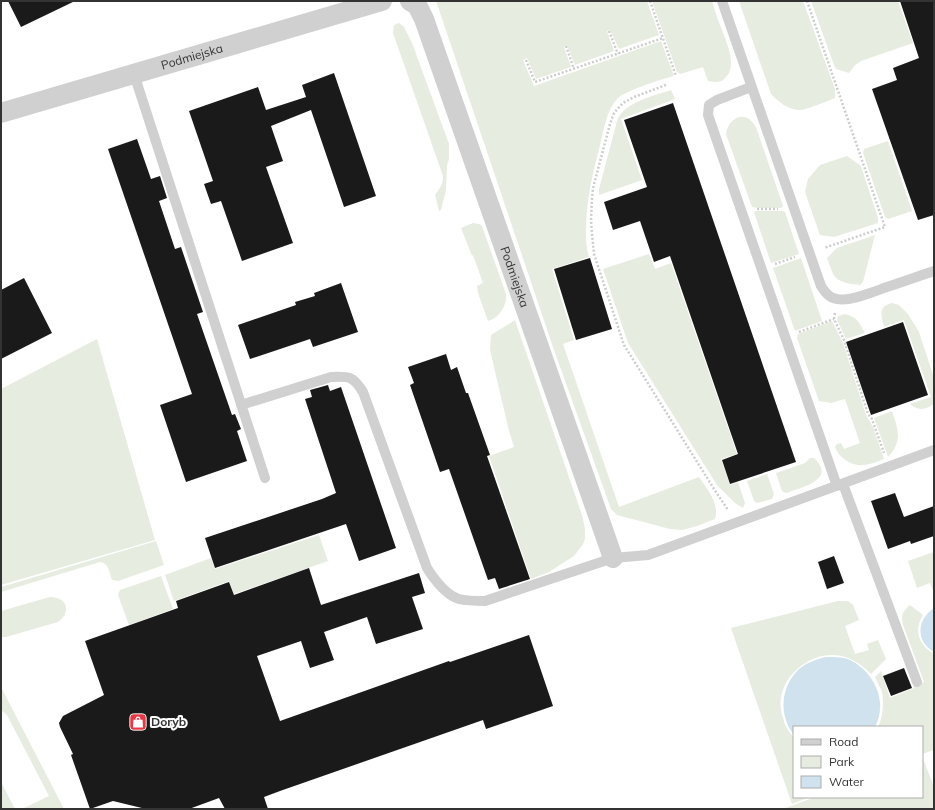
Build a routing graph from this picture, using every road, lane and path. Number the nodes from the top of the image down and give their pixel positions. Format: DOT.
graph roads {
  1 [pos="382,1"];
  2 [pos="410,1"];
  3 [pos="650,1"];
  4 [pos="722,1"];
  5 [pos="807,1"];
  6 [pos="609,31"];
  7 [pos="663,38"];
  8 [pos="566,46"];
  9 [pos="618,54"];
  10 [pos="526,60"];
  11 [pos="574,69"];
  12 [pos="134,74"];
  13 [pos="676,76"];
  14 [pos="666,85"];
  15 [pos="751,87"];
  16 [pos="1,113"];
  17 [pos="794,208"];
  18 [pos="742,213"];
  19 [pos="810,252"];
  20 [pos="761,269"];
  21 [pos="934,271"];
  22 [pos="836,299"];
  23 [pos="834,319"];
  24 [pos="785,337"];
  25 [pos="241,405"];
  26 [pos="934,450"];
  27 [pos="889,467"];
  28 [pos="265,478"];
  29 [pos="840,485"];
  30 [pos="734,524"];
  31 [pos="613,558"];
  32 [pos="917,682"];
  1 -- 12 [label="street, Podmiejska"];
  2 -- 31 [label="street, Podmiejska"];
  3 -- 7 [label="path"];
  4 -- 15 [label="lane"];
  5 -- 19 [label="path"];
  6 -- 9 [label="path"];
  7 -- 9 [label="path"];
  7 -- 13 [label="path"];
  8 -- 11 [label="path"];
  9 -- 11 [label="path"];
  10 -- 11 [label="path"];
  12 -- 16 [label="street, Podmiejska"];
  12 -- 25 [label="lane"];
  14 -- 30 [label="path"];
  15 -- 17 [label="lane"];
  15 -- 18 [label="lane"];
  17 -- 18 [label="path"];
  17 -- 19 [label="lane"];
  18 -- 20 [label="lane"];
  19 -- 20 [label="path"];
  19 -- 22 [label="lane"];
  20 -- 24 [label="lane"];
  21 -- 22 [label="lane"];
  22 -- 23 [label="path"];
  23 -- 24 [label="path"];
  23 -- 27 [label="path"];
  24 -- 29 [label="lane"];
  25 -- 28 [label="lane"];
  25 -- 31 [label="lane"];
  26 -- 27 [label="lane"];
  27 -- 29 [label="lane"];
  29 -- 30 [label="lane"];
  29 -- 32 [label="lane"];
  30 -- 31 [label="lane"];
}
